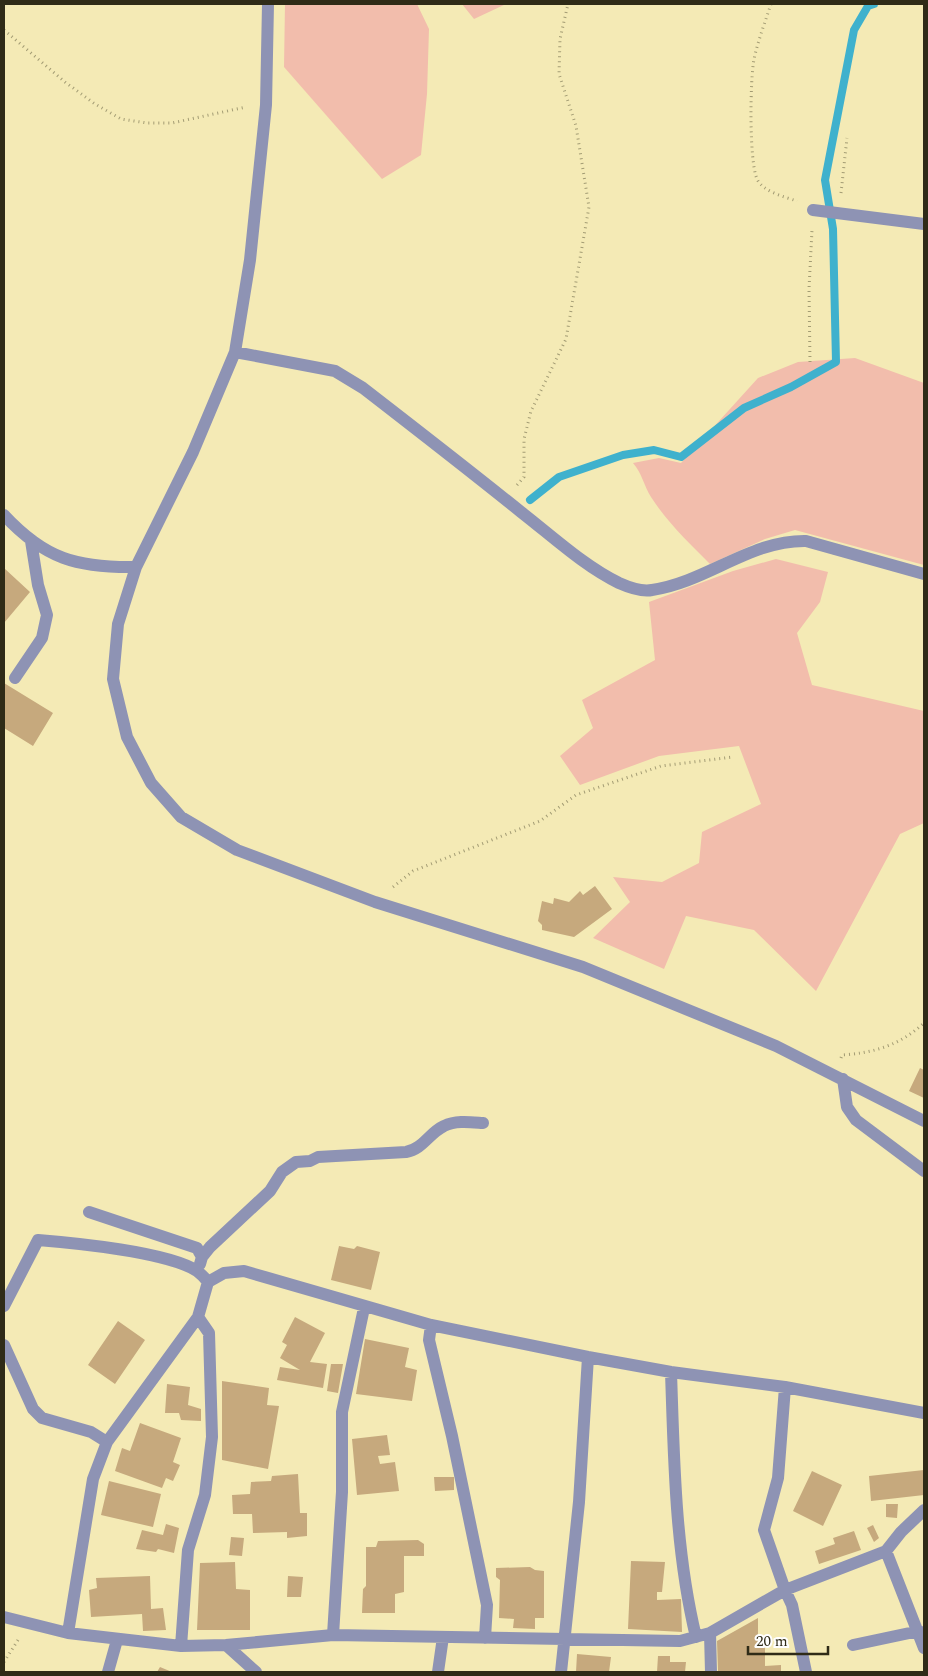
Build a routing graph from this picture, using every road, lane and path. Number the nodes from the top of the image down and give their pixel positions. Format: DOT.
graph roads {
  1 [pos="268,4"];
  2 [pos="568,4"];
  3 [pos="771,4"];
  4 [pos="4,30"];
  5 [pos="266,105"];
  6 [pos="847,138"];
  7 [pos="814,210"];
  8 [pos="837,213"];
  9 [pos="924,224"];
  10 [pos="235,352"];
  11 [pos="810,362"];
  12 [pos="506,499"];
  13 [pos="4,515"];
  14 [pos="31,541"];
  15 [pos="136,567"];
  16 [pos="924,574"];
  17 [pos="15,678"];
  18 [pos="733,757"];
  19 [pos="375,902"];
  20 [pos="924,1023"];
  21 [pos="839,1077"];
  22 [pos="924,1121"];
  23 [pos="483,1122"];
  24 [pos="924,1171"];
  25 [pos="89,1212"];
  26 [pos="202,1257"];
  27 [pos="197,1271"];
  28 [pos="208,1282"];
  29 [pos="4,1306"];
  30 [pos="364,1308"];
  31 [pos="198,1317"];
  32 [pos="431,1325"];
  33 [pos="4,1345"];
  34 [pos="588,1357"];
  35 [pos="671,1372"];
  36 [pos="785,1387"];
  37 [pos="924,1413"];
  38 [pos="107,1442"];
  39 [pos="924,1510"];
  40 [pos="886,1551"];
  41 [pos="785,1590"];
  42 [pos="4,1617"];
  43 [pos="919,1631"];
  44 [pos="710,1632"];
  45 [pos="68,1633"];
  46 [pos="333,1635"];
  47 [pos="443,1637"];
  48 [pos="696,1637"];
  49 [pos="485,1638"];
  50 [pos="563,1639"];
  51 [pos="117,1640"];
  52 [pos="226,1645"];
  53 [pos="853,1645"];
  54 [pos="181,1646"];
  55 [pos="924,1648"];
  56 [pos="108,1672"];
  57 [pos="256,1672"];
  58 [pos="438,1672"];
  59 [pos="561,1672"];
  60 [pos="710,1672"];
  61 [pos="806,1672"];
  1 -- 5 [label="street"];
  2 -- 12 [label="path"];
  3 -- 7 [label="path"];
  4 -- 5 [label="path"];
  5 -- 10 [label="street"];
  6 -- 8 [label="path"];
  7 -- 8 [label="street"];
  7 -- 11 [label="path"];
  8 -- 9 [label="street"];
  10 -- 12 [label="street"];
  10 -- 15 [label="street"];
  12 -- 16 [label="street"];
  13 -- 14 [label="street"];
  14 -- 15 [label="street"];
  14 -- 17 [label="street"];
  15 -- 19 [label="street"];
  18 -- 19 [label="path"];
  19 -- 21 [label="street"];
  20 -- 21 [label="path"];
  21 -- 22 [label="street"];
  21 -- 24 [label="street"];
  23 -- 26 [label="street"];
  25 -- 26 [label="street"];
  26 -- 27 [label="street"];
  27 -- 28 [label="street"];
  27 -- 29 [label="street"];
  28 -- 30 [label="street"];
  28 -- 31 [label="street"];
  30 -- 32 [label="street"];
  30 -- 46 [label="street"];
  31 -- 38 [label="street"];
  31 -- 54 [label="street"];
  32 -- 34 [label="street"];
  32 -- 49 [label="street"];
  33 -- 38 [label="street"];
  34 -- 35 [label="street"];
  34 -- 50 [label="street"];
  35 -- 36 [label="street"];
  35 -- 48 [label="street"];
  36 -- 37 [label="street"];
  36 -- 41 [label="street"];
  38 -- 45 [label="street"];
  39 -- 40 [label="street"];
  40 -- 41 [label="street"];
  40 -- 43 [label="street"];
  41 -- 44 [label="street"];
  41 -- 61 [label="street"];
  42 -- 45 [label="street"];
  43 -- 53 [label="street"];
  43 -- 55 [label="street"];
  44 -- 48 [label="street"];
  44 -- 60 [label="street"];
  45 -- 51 [label="street"];
  46 -- 47 [label="street"];
  46 -- 52 [label="street"];
  47 -- 49 [label="street"];
  47 -- 58 [label="street"];
  48 -- 50 [label="street"];
  49 -- 50 [label="street"];
  50 -- 59 [label="street"];
  51 -- 54 [label="street"];
  51 -- 56 [label="street"];
  52 -- 54 [label="street"];
  52 -- 57 [label="street"];
}
